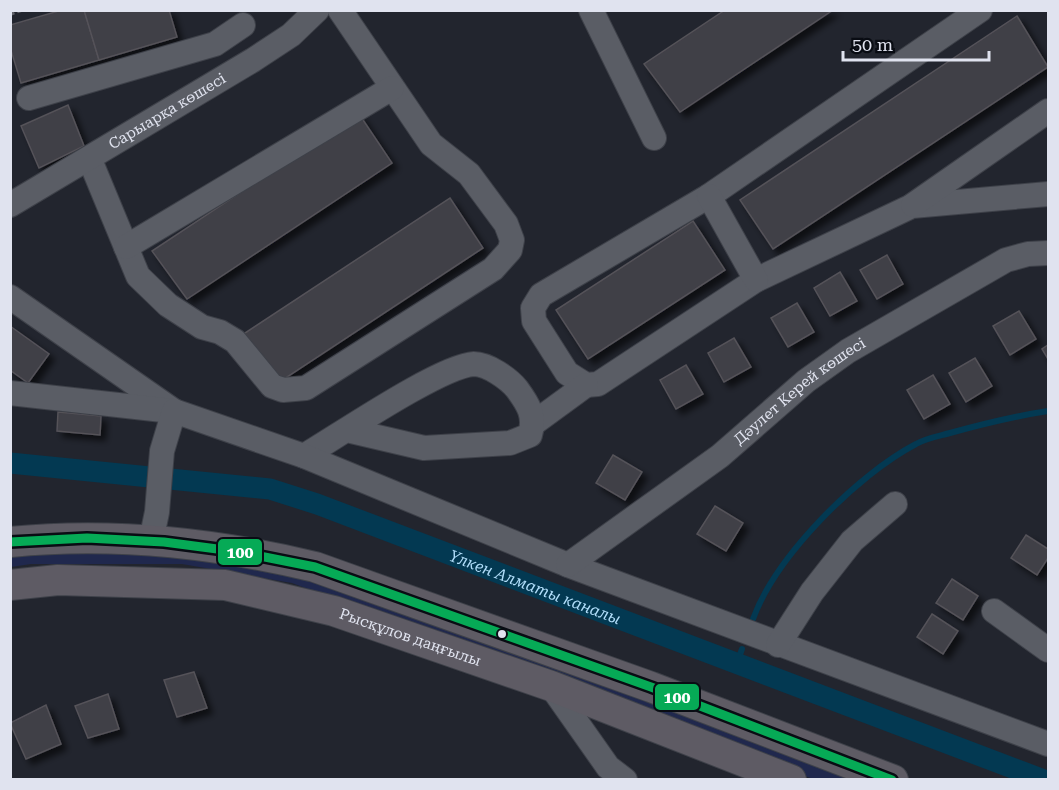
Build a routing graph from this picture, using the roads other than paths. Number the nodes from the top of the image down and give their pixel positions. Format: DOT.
graph roads {
  1 [pos="317,10"];
  2 [pos="340,10"];
  3 [pos="980,10"];
  4 [pos="600,13"];
  5 [pos="240,18"];
  6 [pos="254,60"];
  7 [pos="392,88"];
  8 [pos="29,98"];
  9 [pos="1048,111"];
  10 [pos="654,138"];
  11 [pos="90,160"];
  12 [pos="1048,194"];
  13 [pos="710,196"];
  14 [pos="10,205"];
  15 [pos="912,206"];
  16 [pos="126,247"];
  17 [pos="1048,253"];
  18 [pos="756,280"];
  19 [pos="10,297"];
  20 [pos="586,385"];
  21 [pos="10,393"];
  22 [pos="174,411"];
  23 [pos="534,423"];
  24 [pos="347,430"];
  25 [pos="304,456"];
  26 [pos="895,504"];
  27 [pos="151,541"];
  28 [pos="10,542"];
  29 [pos="568,565"];
  30 [pos="10,585"];
  31 [pos="994,611"];
  32 [pos="778,645"];
  33 [pos="1048,650"];
  34 [pos="551,686"];
  35 [pos="1048,744"];
  36 [pos="626,780"];
  37 [pos="791,780"];
  38 [pos="893,780"];
  1 -- 6 [label="street, Сарыарқа көшесі"];
  2 -- 7 [label="street"];
  3 -- 13 [label="street"];
  4 -- 10 [label="street"];
  5 -- 6 [label="street"];
  5 -- 8 [label="street"];
  6 -- 11 [label="street, Сарыарқа көшесі"];
  7 -- 16 [label="street"];
  7 -- 16 [label="street"];
  9 -- 15 [label="street"];
  11 -- 14 [label="street, Сарыарқа көшесі"];
  11 -- 16 [label="street"];
  12 -- 15 [label="street"];
  13 -- 18 [label="street"];
  13 -- 20 [label="street"];
  15 -- 18 [label="street"];
  17 -- 29 [label="street, Дәулет Керей көшесі"];
  18 -- 20 [label="street"];
  19 -- 22 [label="street"];
  20 -- 23 [label="street"];
  21 -- 22 [label="street"];
  22 -- 25 [label="street"];
  22 -- 27 [label="street"];
  23 -- 24 [label="street"];
  23 -- 24 [label="street"];
  24 -- 25 [label="street"];
  25 -- 29 [label="street"];
  26 -- 32 [label="street"];
  27 -- 28 [label="main road"];
  27 -- 38 [label="main road"];
  29 -- 32 [label="street"];
  30 -- 34 [label="main road, Рысқұлов даңғылы"];
  31 -- 33 [label="street"];
  32 -- 35 [label="street"];
  34 -- 36 [label="street"];
  34 -- 37 [label="main road, Рысқұлов даңғылы"];
}
